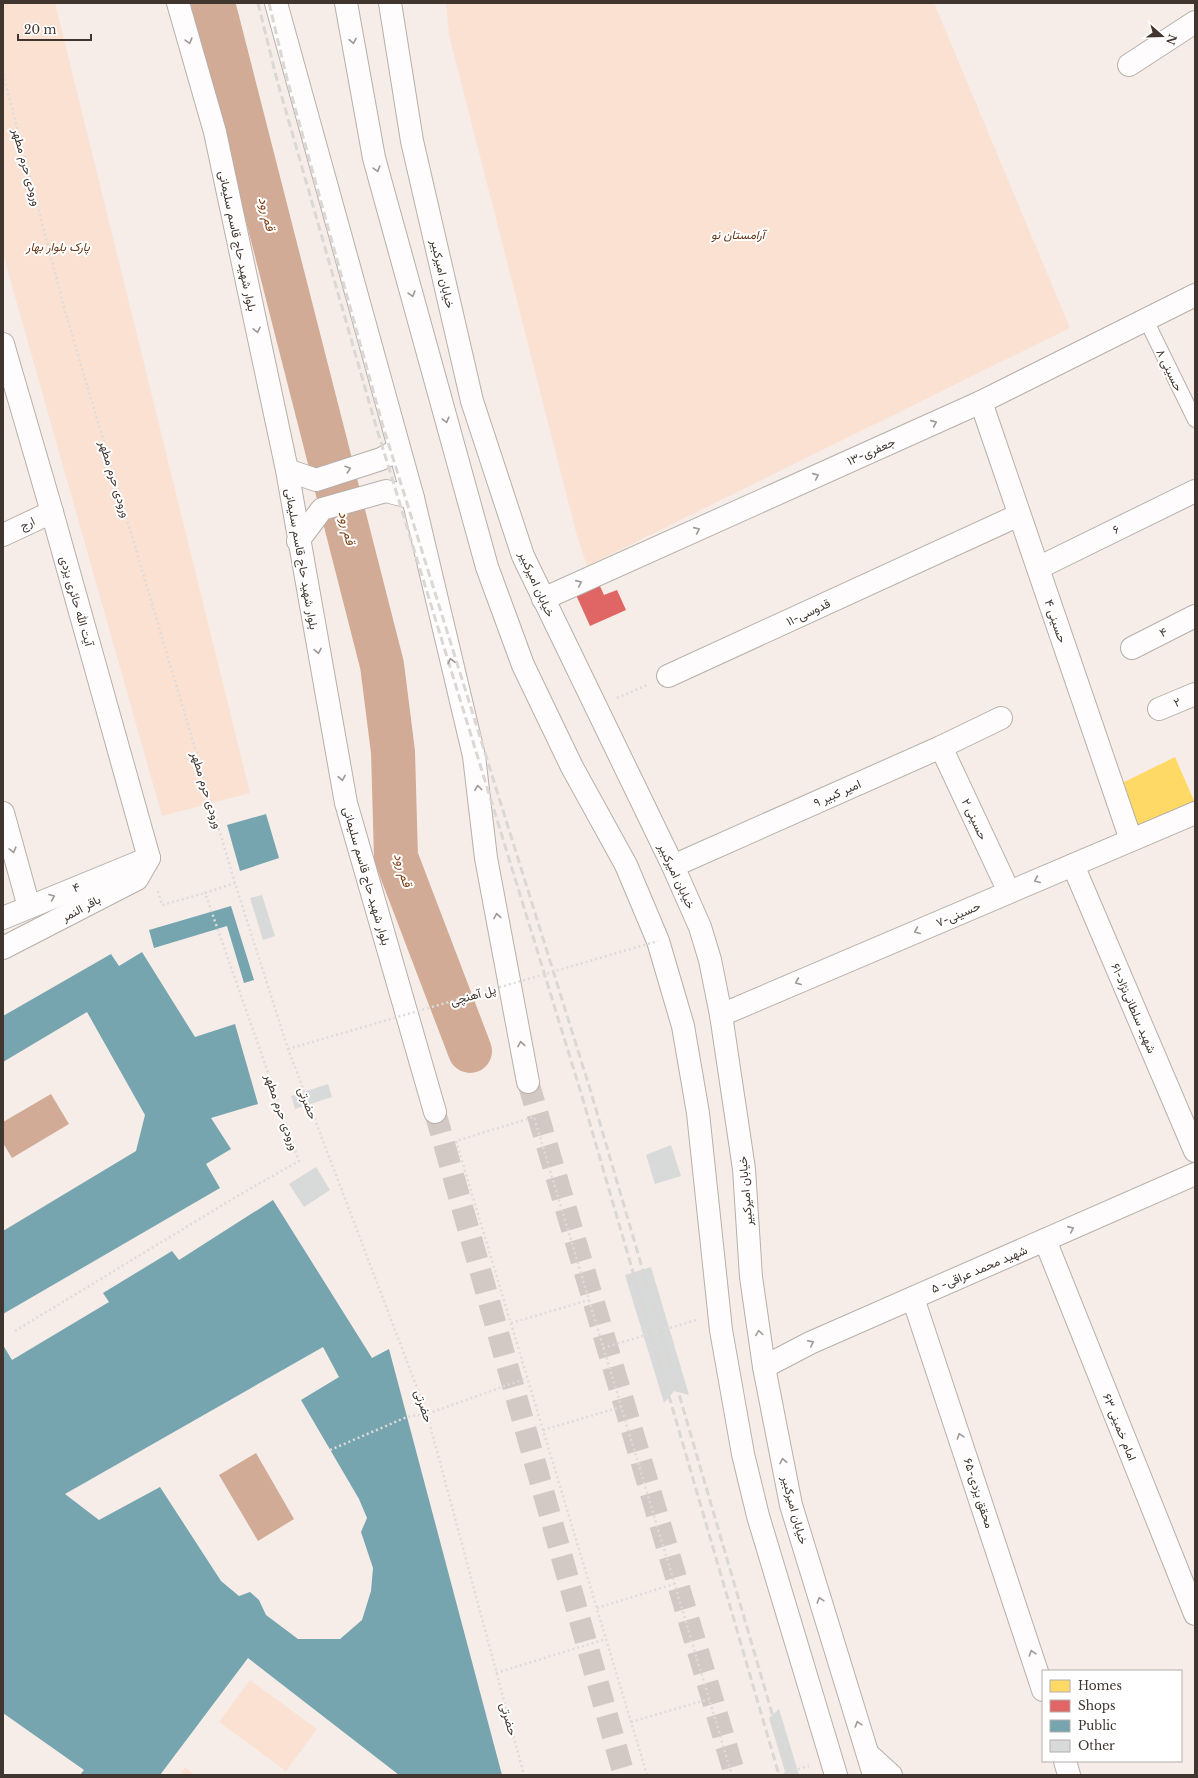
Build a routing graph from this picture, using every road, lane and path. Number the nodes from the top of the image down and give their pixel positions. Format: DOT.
graph roads {
  1 [pos="178,3"];
  2 [pos="276,3"];
  3 [pos="346,3"];
  4 [pos="390,3"];
  5 [pos="1195,22"];
  6 [pos="1129,65"];
  7 [pos="3,74"];
  8 [pos="1195,295"];
  9 [pos="1146,320"];
  10 [pos="3,344"];
  11 [pos="981,402"];
  12 [pos="1195,420"];
  13 [pos="390,454"];
  14 [pos="286,470"];
  15 [pos="1195,491"];
  16 [pos="413,498"];
  17 [pos="52,512"];
  18 [pos="1019,515"];
  19 [pos="3,535"];
  20 [pos="298,541"];
  21 [pos="1038,568"];
  22 [pos="543,599"];
  23 [pos="1195,616"];
  24 [pos="1132,648"];
  25 [pos="668,676"];
  26 [pos="1195,694"];
  27 [pos="596,707"];
  28 [pos="1159,709"];
  29 [pos="1001,718"];
  30 [pos="941,747"];
  31 [pos="3,813"];
  32 [pos="1195,813"];
  33 [pos="1131,840"];
  34 [pos="149,858"];
  35 [pos="1073,865"];
  36 [pos="673,866"];
  37 [pos="235,883"];
  38 [pos="1009,892"];
  39 [pos="205,893"];
  40 [pos="29,906"];
  41 [pos="3,918"];
  42 [pos="658,941"];
  43 [pos="3,948"];
  44 [pos="721,1015"];
  45 [pos="288,1048"];
  46 [pos="528,1082"];
  47 [pos="435,1112"];
  48 [pos="1195,1151"];
  49 [pos="1195,1174"];
  50 [pos="1045,1240"];
  51 [pos="914,1298"];
  52 [pos="589,1300"];
  53 [pos="719,1313"];
  54 [pos="511,1323"];
  55 [pos="15,1331"];
  56 [pos="603,1348"];
  57 [pos="764,1367"];
  58 [pos="527,1378"];
  59 [pos="621,1407"];
  60 [pos="427,1414"];
  61 [pos="543,1430"];
  62 [pos="330,1450"];
  63 [pos="674,1584"];
  64 [pos="597,1608"];
  65 [pos="1195,1614"];
  66 [pos="606,1639"];
  67 [pos="496,1673"];
  68 [pos="1042,1687"];
  69 [pos="708,1699"];
  70 [pos="631,1722"];
  71 [pos="868,1754"];
  72 [pos="1065,1762"];
  73 [pos="834,1767"];
  74 [pos="524,1775"];
  75 [pos="647,1775"];
  76 [pos="732,1775"];
  77 [pos="779,1775"];
  78 [pos="874,1775"];
  79 [pos="891,1775"];
  80 [pos="1069,1775"];
  1 -- 14 [label="main road, بلوار شهید حاج قاسم سلیمانی, one-way"];
  2 -- 13 [label="main road"];
  3 -- 42 [label="main road, one-way"];
  4 -- 22 [label="main road, خیابان امیرکبیر"];
  5 -- 6 [label="main road"];
  7 -- 37 [label="path, ورودی حرم مطهر"];
  8 -- 9 [label="main road, جعفری-۱۳"];
  9 -- 11 [label="main road, جعفری-۱۳"];
  9 -- 12 [label="lane, حسینی ۸"];
  10 -- 17 [label="main road, آیت الله‌ حائری‌ یزدی"];
  11 -- 18 [label="main road, حسینی ۴"];
  22 -- 11 [label="main road, جعفری-۱۳, one-way"];
  14 -- 13 [label="main road, one-way"];
  13 -- 16 [label="main road"];
  14 -- 20 [label="main road, بلوار شهید حاج قاسم سلیمانی"];
  15 -- 21 [label="main road, ۶"];
  16 -- 20 [label="main road"];
  46 -- 16 [label="main road, one-way"];
  17 -- 19 [label="main road, ارج"];
  17 -- 34 [label="main road, آیت الله‌ حائری‌ یزدی"];
  18 -- 21 [label="main road, حسینی ۴"];
  18 -- 25 [label="main road, قدوسی-۱۱"];
  20 -- 47 [label="main road, بلوار شهید حاج قاسم سلیمانی, one-way"];
  21 -- 33 [label="main road, حسینی ۴"];
  22 -- 27 [label="main road, خیابان امیرکبیر"];
  23 -- 24 [label="main road, ۴"];
  25 -- 27 [label="path"];
  26 -- 28 [label="main road, ۲"];
  27 -- 36 [label="main road, خیابان امیرکبیر"];
  29 -- 30 [label="main road, امیر کبیر ۹"];
  30 -- 36 [label="main road, امیر کبیر ۹"];
  30 -- 38 [label="main road, حسینی ۲"];
  31 -- 40 [label="main road, one-way"];
  32 -- 33 [label="main road, حسینی-۷"];
  33 -- 35 [label="main road, حسینی-۷"];
  34 -- 39 [label="path"];
  40 -- 34 [label="main road, ۴, one-way"];
  34 -- 43 [label="main road, باقر النمر"];
  35 -- 38 [label="main road, حسینی-۷, one-way"];
  35 -- 48 [label="main road, شهید سلطانی‌نژاد-۶۱"];
  36 -- 44 [label="main road, خیابان امیرکبیر"];
  37 -- 39 [label="path"];
  37 -- 45 [label="path, ورودی حرم مطهر"];
  38 -- 44 [label="main road, حسینی-۷, one-way"];
  39 -- 55 [label="path, ورودی حرم مطهر"];
  40 -- 41 [label="main road, ۴"];
  42 -- 45 [label="path, پل آهنچی, bridge"];
  42 -- 53 [label="main road"];
  57 -- 44 [label="main road, خیابان امیرکبیر, one-way"];
  45 -- 60 [label="path, حضرتی"];
  50 -- 49 [label="main road, شهید محمد عراقی- ۵, one-way"];
  50 -- 51 [label="main road, شهید محمد عراقی- ۵"];
  50 -- 65 [label="main road, امام خمینی ۶۳"];
  57 -- 51 [label="main road, شهید محمد عراقی- ۵, one-way"];
  68 -- 51 [label="main road, محقق یزدی-۶۵, one-way"];
  52 -- 54 [label="path"];
  52 -- 54 [label="path"];
  52 -- 56 [label="path"];
  53 -- 56 [label="path"];
  53 -- 73 [label="main road"];
  54 -- 58 [label="path"];
  56 -- 59 [label="path"];
  71 -- 57 [label="main road, خیابان امیرکبیر, one-way"];
  58 -- 60 [label="path"];
  58 -- 61 [label="path"];
  59 -- 61 [label="path"];
  59 -- 63 [label="path"];
  60 -- 62 [label="path"];
  60 -- 67 [label="path, حضرتی"];
  61 -- 64 [label="path"];
  63 -- 64 [label="path"];
  63 -- 69 [label="path"];
  64 -- 66 [label="path"];
  66 -- 67 [label="path"];
  66 -- 70 [label="path"];
  67 -- 74 [label="path, حضرتی"];
  69 -- 70 [label="path"];
  69 -- 76 [label="path"];
  70 -- 75 [label="path"];
  71 -- 78 [label="main road, خیابان امیرکبیر"];
  71 -- 79 [label="main road"];
  72 -- 80 [label="main road"];
  73 -- 77 [label="path"];
}
